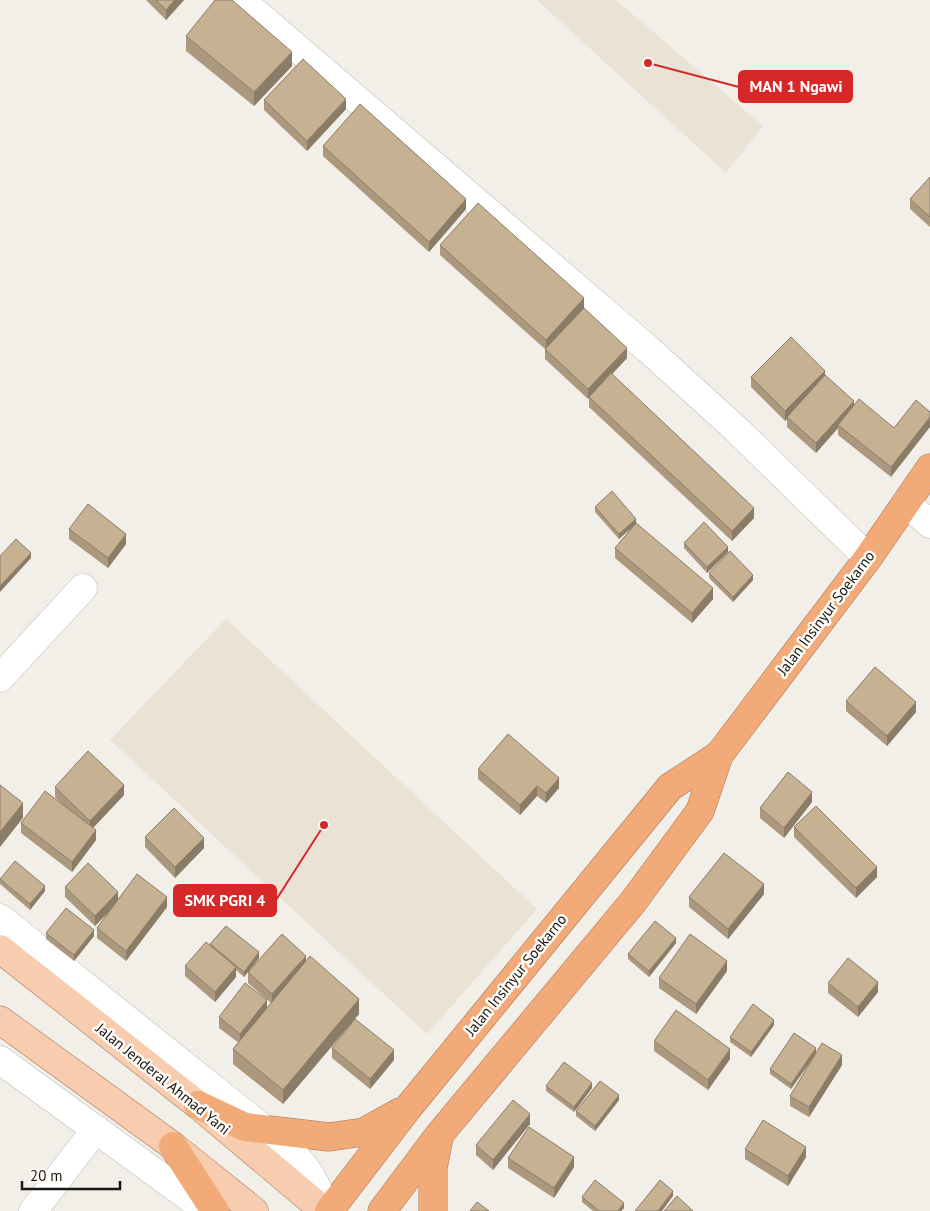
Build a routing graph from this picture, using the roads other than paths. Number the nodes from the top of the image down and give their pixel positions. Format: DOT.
graph roads {
  1 [pos="241,0"];
  2 [pos="930,468"];
  3 [pos="906,503"];
  4 [pos="930,524"];
  5 [pos="868,558"];
  6 [pos="83,588"];
  7 [pos="0,678"];
  8 [pos="719,755"];
  9 [pos="0,918"];
  10 [pos="0,949"];
  11 [pos="0,1020"];
  12 [pos="0,1060"];
  13 [pos="198,1105"];
  14 [pos="408,1108"];
  15 [pos="96,1129"];
  16 [pos="266,1130"];
  17 [pos="439,1135"];
  18 [pos="173,1146"];
  19 [pos="33,1211"];
  20 [pos="208,1211"];
  21 [pos="215,1211"];
  22 [pos="254,1211"];
  23 [pos="326,1211"];
  24 [pos="382,1211"];
  25 [pos="432,1211"];
  1 -- 5 [label="street"];
  2 -- 3 [label="highway, Jalan Insinyur Soekarno"];
  3 -- 4 [label="street"];
  3 -- 5 [label="highway, Jalan Insinyur Soekarno"];
  5 -- 8 [label="highway, Jalan Insinyur Soekarno"];
  6 -- 7 [label="street"];
  8 -- 14 [label="highway, Jalan Insinyur Soekarno"];
  8 -- 17 [label="highway, Jalan Insinyur Soekarno"];
  9 -- 16 [label="street"];
  10 -- 13 [label="main road, Jalan Jenderal Ahmad Yani"];
  11 -- 18 [label="main road"];
  12 -- 15 [label="street"];
  13 -- 16 [label="highway"];
  13 -- 23 [label="main road, Jalan Jenderal Ahmad Yani"];
  14 -- 16 [label="highway"];
  14 -- 23 [label="highway, Jalan Insinyur Soekarno"];
  15 -- 19 [label="street"];
  15 -- 20 [label="street"];
  16 -- 23 [label="street"];
  17 -- 24 [label="highway, Jalan Insinyur Soekarno"];
  17 -- 25 [label="highway"];
  18 -- 21 [label="highway"];
  18 -- 22 [label="main road"];
}
